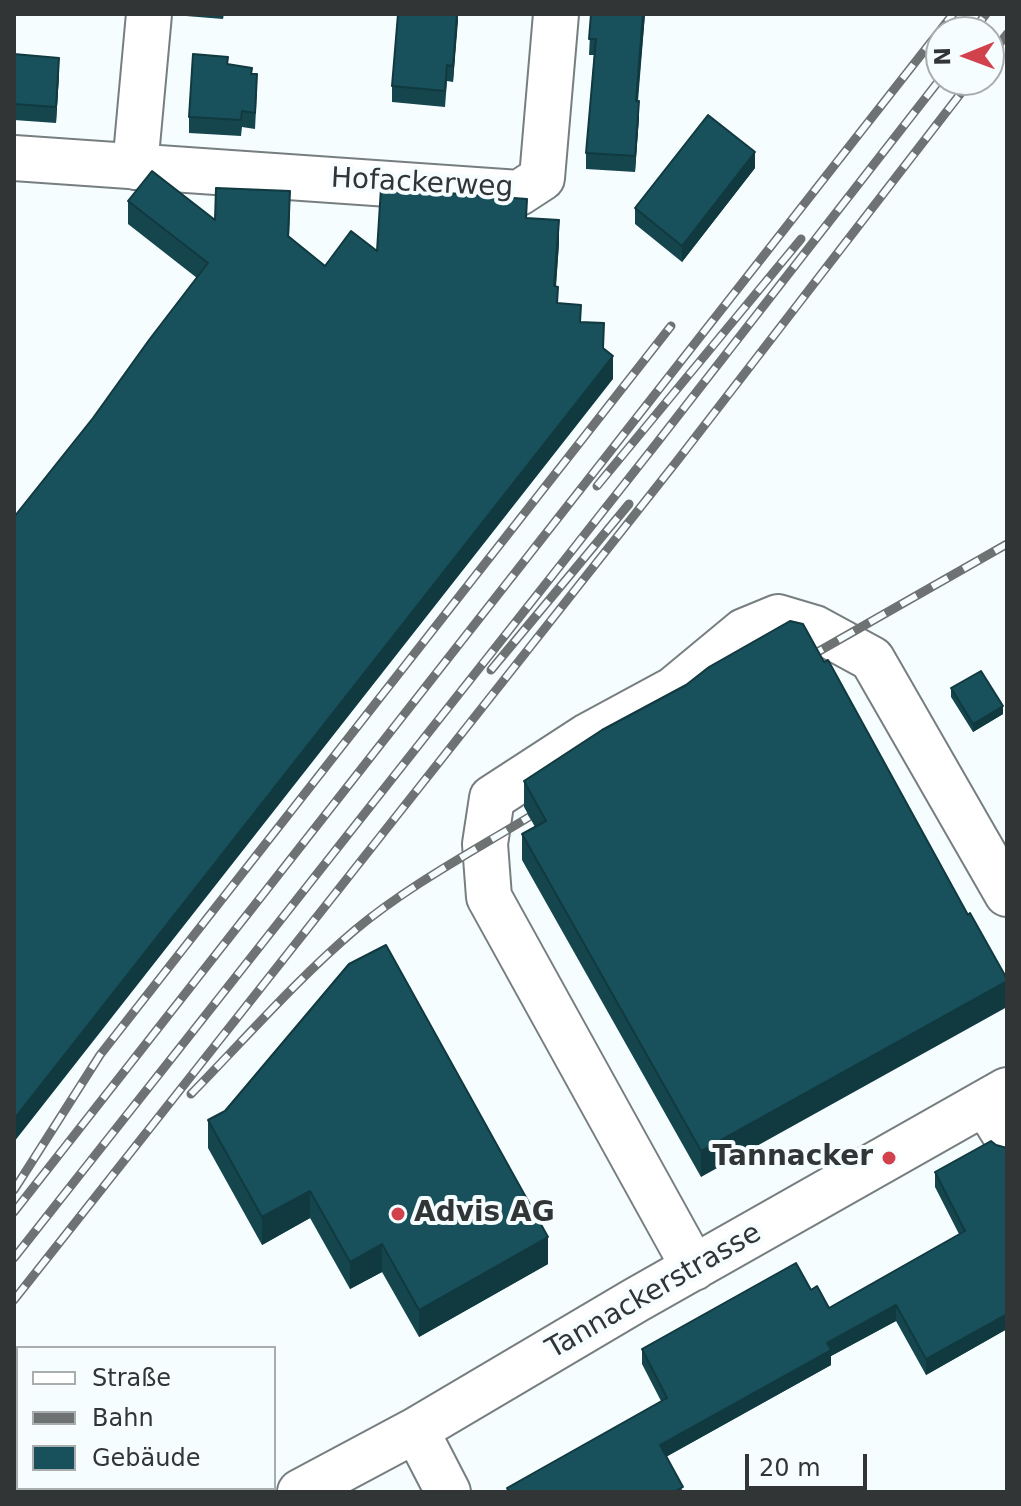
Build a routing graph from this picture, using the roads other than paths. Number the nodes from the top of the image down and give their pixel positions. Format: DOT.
graph roads {
  1 [pos="149,14"];
  2 [pos="556,14"];
  3 [pos="14,158"];
  4 [pos="135,167"];
  5 [pos="1007,894"];
  6 [pos="1000,1110"];
  7 [pos="694,1268"];
  8 [pos="416,1430"];
  9 [pos="300,1492"];
  10 [pos="448,1492"];
  1 -- 4 [label="street"];
  2 -- 4 [label="street, Hofackerweg"];
  3 -- 4 [label="street, Hofackerweg"];
  5 -- 7 [label="street"];
  6 -- 7 [label="street, Tannackerstrasse"];
  7 -- 8 [label="street, Tannackerstrasse"];
  8 -- 9 [label="street, Tannackerstrasse"];
  8 -- 10 [label="street"];
}
